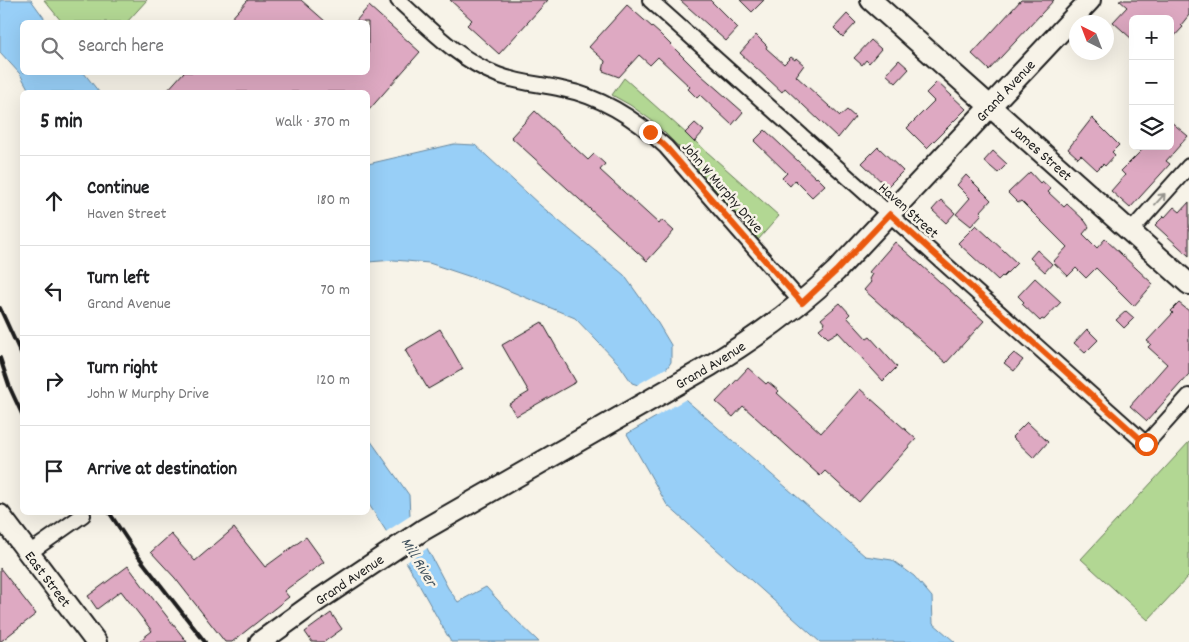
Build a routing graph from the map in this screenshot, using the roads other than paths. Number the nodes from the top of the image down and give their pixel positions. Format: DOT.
graph roads {
  1 [pos="398,0"];
  2 [pos="650,0"];
  3 [pos="871,0"];
  4 [pos="1090,0"];
  5 [pos="990,108"];
  6 [pos="1189,166"];
  7 [pos="890,214"];
  8 [pos="1130,232"];
  9 [pos="1189,284"];
  10 [pos="802,303"];
  11 [pos="1189,396"];
  12 [pos="0,515"];
  13 [pos="82,515"];
  14 [pos="29,554"];
  15 [pos="96,642"];
  16 [pos="260,642"];
  1 -- 10 [label="street, John W Murphy Drive"];
  2 -- 7 [label="street, Haven Street"];
  3 -- 5 [label="main road, James Street"];
  4 -- 5 [label="main road, Grand Avenue"];
  5 -- 7 [label="main road, Grand Avenue"];
  5 -- 8 [label="main road, James Street"];
  8 -- 6 [label="street, one-way"];
  7 -- 10 [label="main road, Grand Avenue"];
  7 -- 11 [label="street, Haven Street"];
  8 -- 9 [label="main road, James Street"];
  10 -- 16 [label="main road, Grand Avenue"];
  12 -- 14 [label="main road, East Street"];
  13 -- 14 [label="street"];
  14 -- 15 [label="main road, East Street"];
}
